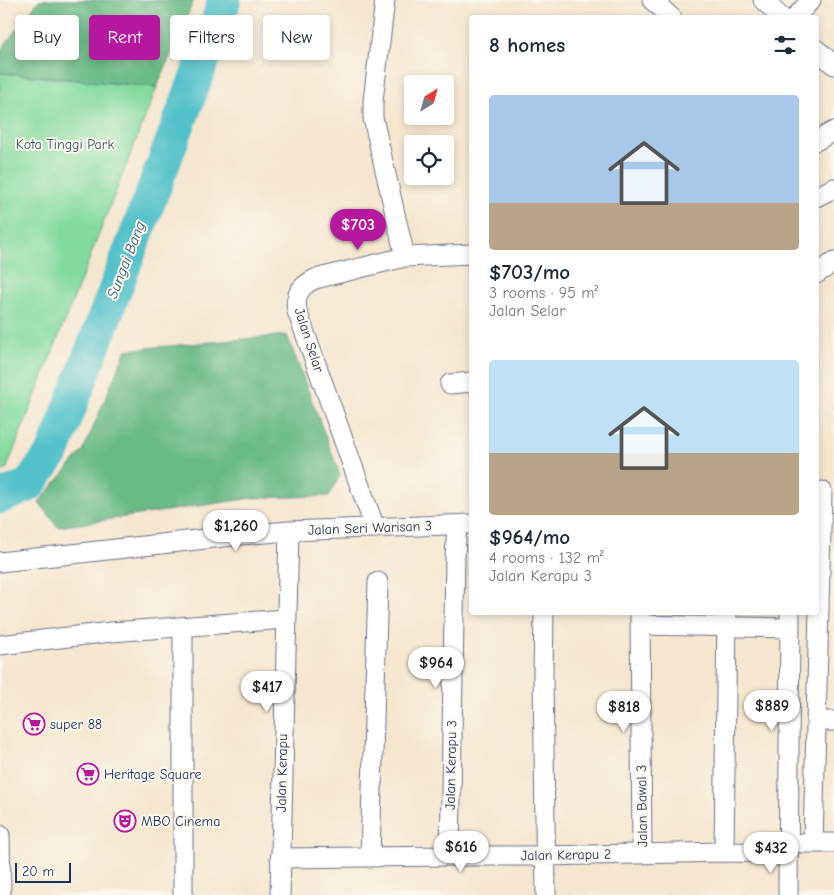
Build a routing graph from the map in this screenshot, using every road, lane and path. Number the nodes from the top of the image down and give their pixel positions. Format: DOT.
graph roads {
  1 [pos="385,0"];
  2 [pos="652,0"];
  3 [pos="762,0"];
  4 [pos="811,0"];
  5 [pos="669,15"];
  6 [pos="779,15"];
  7 [pos="798,15"];
  8 [pos="819,52"];
  9 [pos="834,65"];
  10 [pos="834,132"];
  11 [pos="819,140"];
  12 [pos="834,188"];
  13 [pos="819,196"];
  14 [pos="469,254"];
  15 [pos="405,257"];
  16 [pos="834,262"];
  17 [pos="819,272"];
  18 [pos="469,382"];
  19 [pos="450,384"];
  20 [pos="822,491"];
  21 [pos="464,524"];
  22 [pos="376,528"];
  23 [pos="289,531"];
  24 [pos="0,562"];
  25 [pos="827,577"];
  26 [pos="378,582"];
  27 [pos="544,615"];
  28 [pos="286,618"];
  29 [pos="640,619"];
  30 [pos="727,620"];
  31 [pos="790,620"];
  32 [pos="183,627"];
  33 [pos="0,645"];
  34 [pos="825,721"];
  35 [pos="0,835"];
  36 [pos="814,843"];
  37 [pos="834,843"];
  38 [pos="788,848"];
  39 [pos="724,852"];
  40 [pos="642,854"];
  41 [pos="450,856"];
  42 [pos="546,856"];
  43 [pos="280,858"];
  44 [pos="370,858"];
  45 [pos="1,895"];
  46 [pos="184,895"];
  47 [pos="280,895"];
  48 [pos="546,895"];
  49 [pos="788,895"];
  1 -- 15 [label="street"];
  2 -- 5 [label="street"];
  3 -- 6 [label="street"];
  4 -- 7 [label="street"];
  8 -- 9 [label="street"];
  10 -- 11 [label="street"];
  12 -- 13 [label="street"];
  14 -- 15 [label="street, Jalan Selar"];
  15 -- 22 [label="street, Jalan Selar"];
  16 -- 17 [label="street"];
  18 -- 19 [label="street"];
  20 -- 25 [label="street"];
  21 -- 22 [label="street, Jalan Seri Warisan 3"];
  21 -- 41 [label="street, Jalan Kerapu 3"];
  22 -- 23 [label="street, Jalan Seri Warisan 3"];
  23 -- 24 [label="street, Jalan Seri Warisan 3"];
  23 -- 28 [label="street, Jalan Kerapu"];
  25 -- 34 [label="street"];
  26 -- 44 [label="street"];
  27 -- 42 [label="street"];
  28 -- 32 [label="street"];
  28 -- 43 [label="street, Jalan Kerapu"];
  29 -- 30 [label="street"];
  29 -- 40 [label="street, Jalan Bawal 3"];
  30 -- 31 [label="street"];
  30 -- 39 [label="street"];
  31 -- 38 [label="street"];
  32 -- 33 [label="street"];
  32 -- 46 [label="street"];
  34 -- 36 [label="street"];
  35 -- 45 [label="street"];
  36 -- 37 [label="street, Jalan Bawal 3"];
  36 -- 38 [label="street, Jalan Bawal 3"];
  38 -- 39 [label="street, Jalan Bawal 3"];
  38 -- 49 [label="street"];
  39 -- 40 [label="street, Jalan Bawal 3"];
  40 -- 42 [label="street, Jalan Kerapu 2"];
  41 -- 42 [label="street, Jalan Kerapu 2"];
  41 -- 44 [label="street, Jalan Kerapu 2"];
  42 -- 48 [label="street"];
  43 -- 44 [label="street, Jalan Kerapu 2"];
  43 -- 47 [label="street, Jalan Kerapu"];
}
